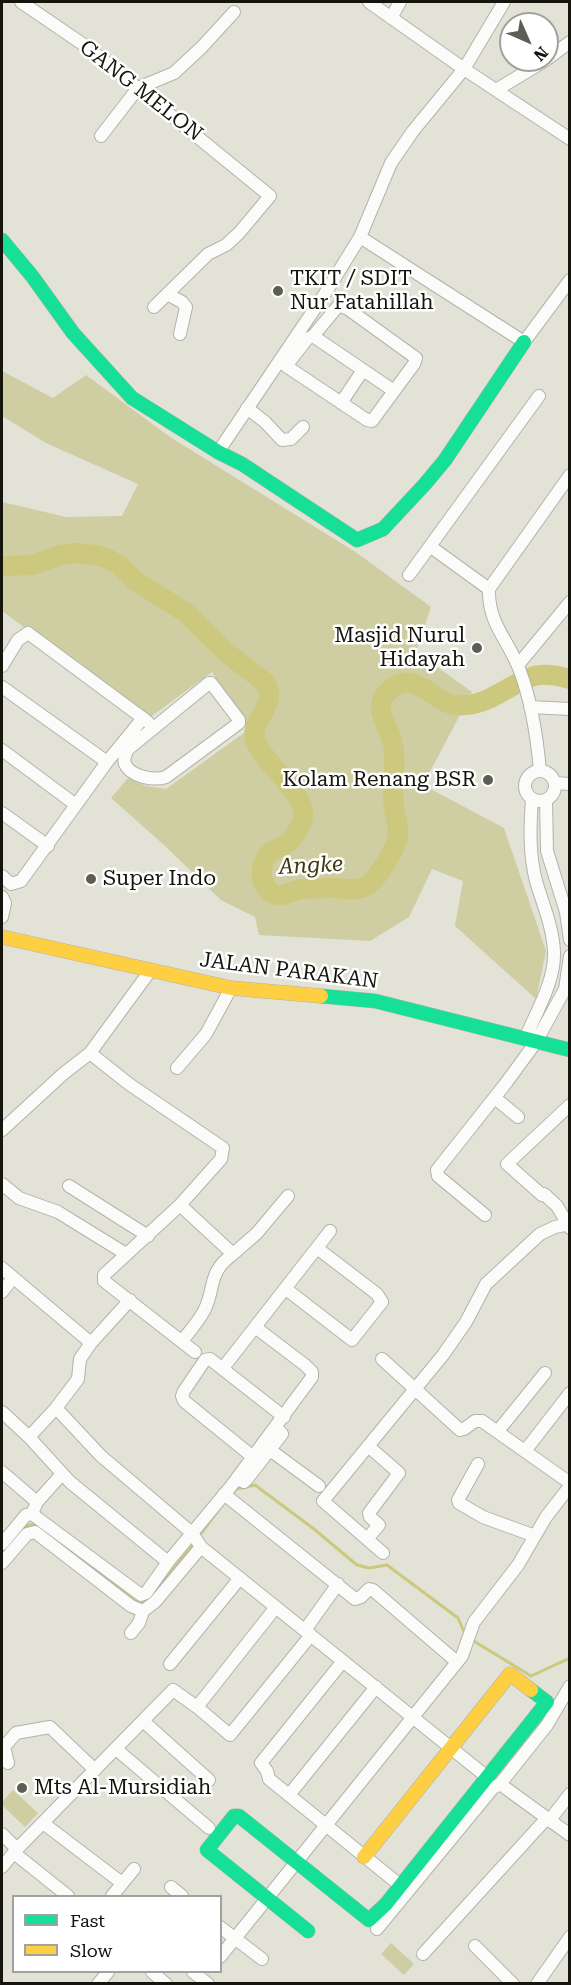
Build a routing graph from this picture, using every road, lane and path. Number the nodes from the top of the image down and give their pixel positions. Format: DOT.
graph roads {
  1 [pos="21,2"];
  2 [pos="369,2"];
  3 [pos="400,2"];
  4 [pos="504,2"];
  5 [pos="234,12"];
  6 [pos="391,18"];
  7 [pos="464,69"];
  8 [pos="526,72"];
  9 [pos="138,88"];
  10 [pos="496,90"];
  11 [pos="101,136"];
  12 [pos="570,139"];
  13 [pos="360,237"];
  14 [pos="2,240"];
  15 [pos="570,280"];
  16 [pos="167,294"];
  17 [pos="154,308"];
  18 [pos="313,311"];
  19 [pos="326,320"];
  20 [pos="180,334"];
  21 [pos="313,336"];
  22 [pos="524,342"];
  23 [pos="363,370"];
  24 [pos="394,392"];
  25 [pos="539,396"];
  26 [pos="341,403"];
  27 [pos="247,408"];
  28 [pos="303,427"];
  29 [pos="218,452"];
  30 [pos="570,475"];
  31 [pos="431,547"];
  32 [pos="409,575"];
  33 [pos="489,589"];
  34 [pos="570,602"];
  35 [pos="565,619"];
  36 [pos="2,666"];
  37 [pos="519,668"];
  38 [pos="2,687"];
  39 [pos="530,707"];
  40 [pos="570,709"];
  41 [pos="143,718"];
  42 [pos="154,726"];
  43 [pos="2,750"];
  44 [pos="107,762"];
  45 [pos="540,771"];
  46 [pos="555,783"];
  47 [pos="570,784"];
  48 [pos="532,800"];
  49 [pos="546,800"];
  50 [pos="76,805"];
  51 [pos="2,813"];
  52 [pos="48,846"];
  53 [pos="2,876"];
  54 [pos="2,897"];
  55 [pos="2,917"];
  56 [pos="2,938"];
  57 [pos="570,940"];
  58 [pos="570,956"];
  59 [pos="150,971"];
  60 [pos="231,988"];
  61 [pos="531,1040"];
  62 [pos="570,1050"];
  63 [pos="90,1053"];
  64 [pos="177,1068"];
  65 [pos="495,1098"];
  66 [pos="570,1105"];
  67 [pos="518,1117"];
  68 [pos="2,1130"];
  69 [pos="2,1184"];
  70 [pos="69,1186"];
  71 [pos="288,1196"];
  72 [pos="180,1205"];
  73 [pos="485,1215"];
  74 [pos="569,1226"];
  75 [pos="330,1231"];
  76 [pos="148,1236"];
  77 [pos="317,1248"];
  78 [pos="126,1254"];
  79 [pos="233,1254"];
  80 [pos="2,1268"];
  81 [pos="13,1278"];
  82 [pos="286,1289"];
  83 [pos="2,1292"];
  84 [pos="130,1300"];
  85 [pos="255,1327"];
  86 [pos="182,1341"];
  87 [pos="91,1343"];
  88 [pos="195,1352"];
  89 [pos="382,1359"];
  90 [pos="223,1368"];
  91 [pos="545,1373"];
  92 [pos="415,1388"];
  93 [pos="570,1393"];
  94 [pos="56,1408"];
  95 [pos="2,1412"];
  96 [pos="280,1422"];
  97 [pos="498,1431"];
  98 [pos="29,1437"];
  99 [pos="368,1446"];
  100 [pos="266,1448"];
  101 [pos="525,1451"];
  102 [pos="253,1457"];
  103 [pos="478,1464"];
  104 [pos="2,1472"];
  105 [pos="62,1474"];
  106 [pos="237,1479"];
  107 [pos="570,1484"];
  108 [pos="319,1486"];
  109 [pos="224,1494"];
  110 [pos="35,1508"];
  111 [pos="535,1536"];
  112 [pos="367,1539"];
  113 [pos="196,1540"];
  114 [pos="2,1544"];
  115 [pos="383,1553"];
  116 [pos="168,1562"];
  117 [pos="2,1563"];
  118 [pos="240,1578"];
  119 [pos="338,1584"];
  120 [pos="276,1607"];
  121 [pos="143,1611"];
  122 [pos="131,1633"];
  123 [pos="308,1633"];
  124 [pos="343,1661"];
  125 [pos="457,1662"];
  126 [pos="170,1665"];
  127 [pos="570,1686"];
  128 [pos="376,1687"];
  129 [pos="197,1707"];
  130 [pos="413,1716"];
  131 [pos="143,1721"];
  132 [pos="451,1747"];
  133 [pos="116,1749"];
  134 [pos="8,1763"];
  135 [pos="95,1770"];
  136 [pos="209,1780"];
  137 [pos="494,1781"];
  138 [pos="570,1794"];
  139 [pos="289,1795"];
  140 [pos="547,1820"];
  141 [pos="43,1823"];
  142 [pos="325,1826"];
  143 [pos="209,1828"];
  144 [pos="2,1834"];
  145 [pos="570,1835"];
  146 [pos="16,1851"];
  147 [pos="364,1857"];
  148 [pos="296,1862"];
  149 [pos="2,1867"];
  150 [pos="134,1869"];
  151 [pos="118,1880"];
  152 [pos="400,1886"];
  153 [pos="68,1895"];
  154 [pos="113,1895"];
  155 [pos="267,1899"];
  156 [pos="222,1929"];
  157 [pos="377,1929"];
  158 [pos="308,1931"];
  159 [pos="570,1937"];
  160 [pos="235,1939"];
  161 [pos="475,1946"];
  162 [pos="423,1954"];
  163 [pos="222,1955"];
  164 [pos="262,1959"];
  165 [pos="154,1973"];
  166 [pos="166,1983"];
  167 [pos="513,1983"];
  168 [pos="537,1983"];
  1 -- 9 [label="street, GANG MELON"];
  2 -- 6 [label="street"];
  3 -- 6 [label="street"];
  4 -- 7 [label="street"];
  5 -- 9 [label="street"];
  6 -- 7 [label="street"];
  7 -- 10 [label="street"];
  7 -- 13 [label="street"];
  8 -- 10 [label="street"];
  9 -- 11 [label="street"];
  9 -- 16 [label="street, GANG MELON"];
  10 -- 12 [label="street"];
  13 -- 18 [label="street"];
  13 -- 22 [label="street"];
  14 -- 29 [label="street"];
  15 -- 22 [label="street"];
  16 -- 17 [label="street"];
  16 -- 20 [label="street"];
  18 -- 19 [label="street"];
  18 -- 27 [label="street"];
  19 -- 21 [label="street"];
  19 -- 24 [label="street"];
  21 -- 23 [label="street"];
  21 -- 26 [label="street"];
  22 -- 29 [label="street"];
  23 -- 24 [label="street"];
  23 -- 26 [label="street"];
  24 -- 26 [label="street"];
  25 -- 31 [label="street"];
  27 -- 28 [label="street"];
  27 -- 29 [label="street"];
  30 -- 33 [label="street"];
  31 -- 32 [label="street"];
  31 -- 33 [label="street"];
  33 -- 37 [label="street"];
  34 -- 35 [label="street"];
  35 -- 37 [label="street"];
  36 -- 41 [label="street"];
  37 -- 39 [label="street"];
  38 -- 44 [label="street"];
  39 -- 40 [label="street"];
  39 -- 45 [label="street"];
  41 -- 42 [label="street"];
  41 -- 44 [label="street"];
  42 -- 42 [label="street"];
  43 -- 50 [label="street"];
  44 -- 50 [label="street"];
  45 -- 46 [label="street"];
  45 -- 48 [label="street"];
  46 -- 47 [label="street"];
  46 -- 49 [label="street"];
  48 -- 49 [label="street"];
  48 -- 61 [label="street"];
  49 -- 57 [label="street"];
  50 -- 52 [label="street"];
  51 -- 52 [label="street"];
  52 -- 53 [label="street"];
  54 -- 55 [label="street"];
  56 -- 59 [label="street, JALAN PARAKAN"];
  58 -- 61 [label="street"];
  59 -- 60 [label="street, JALAN PARAKAN"];
  59 -- 63 [label="street"];
  60 -- 61 [label="street, JALAN PARAKAN"];
  60 -- 64 [label="street"];
  61 -- 62 [label="street, JALAN PARAKAN"];
  61 -- 65 [label="street"];
  63 -- 68 [label="street"];
  63 -- 72 [label="street"];
  65 -- 67 [label="street"];
  65 -- 73 [label="street"];
  66 -- 74 [label="street"];
  69 -- 78 [label="street"];
  70 -- 76 [label="street"];
  71 -- 79 [label="street"];
  72 -- 76 [label="street"];
  72 -- 79 [label="street"];
  74 -- 92 [label="street"];
  75 -- 77 [label="street"];
  76 -- 78 [label="street"];
  77 -- 82 [label="street"];
  77 -- 82 [label="street"];
  78 -- 84 [label="street"];
  79 -- 86 [label="street"];
  80 -- 81 [label="street"];
  81 -- 83 [label="street"];
  81 -- 87 [label="street"];
  82 -- 85 [label="street"];
  84 -- 86 [label="street"];
  84 -- 87 [label="street"];
  85 -- 90 [label="street"];
  85 -- 96 [label="street"];
  86 -- 88 [label="street"];
  87 -- 94 [label="street"];
  89 -- 92 [label="street"];
  90 -- 96 [label="street"];
  90 -- 102 [label="street"];
  91 -- 97 [label="street"];
  92 -- 97 [label="street"];
  92 -- 99 [label="street"];
  93 -- 101 [label="street"];
  94 -- 98 [label="street"];
  94 -- 113 [label="street"];
  95 -- 98 [label="street"];
  96 -- 100 [label="street"];
  97 -- 101 [label="street"];
  98 -- 105 [label="street"];
  99 -- 112 [label="street"];
  99 -- 112 [label="street"];
  100 -- 102 [label="street"];
  100 -- 106 [label="street"];
  100 -- 108 [label="street"];
  101 -- 107 [label="street"];
  102 -- 106 [label="street"];
  103 -- 111 [label="street"];
  104 -- 110 [label="street"];
  105 -- 110 [label="street"];
  105 -- 116 [label="street"];
  106 -- 109 [label="street"];
  107 -- 111 [label="street"];
  109 -- 113 [label="street"];
  109 -- 119 [label="street"];
  110 -- 114 [label="street"];
  110 -- 116 [label="street"];
  111 -- 125 [label="street"];
  112 -- 115 [label="street"];
  113 -- 116 [label="street"];
  113 -- 118 [label="street"];
  113 -- 121 [label="street"];
  117 -- 121 [label="street"];
  118 -- 120 [label="street"];
  118 -- 126 [label="street"];
  119 -- 123 [label="street"];
  119 -- 125 [label="street"];
  120 -- 123 [label="street"];
  120 -- 129 [label="street"];
  121 -- 122 [label="street"];
  123 -- 124 [label="street"];
  123 -- 129 [label="street"];
  124 -- 128 [label="street"];
  124 -- 139 [label="street"];
  125 -- 130 [label="street"];
  127 -- 137 [label="street"];
  128 -- 130 [label="street"];
  128 -- 139 [label="street"];
  129 -- 131 [label="street"];
  130 -- 132 [label="street"];
  130 -- 142 [label="street"];
  131 -- 133 [label="street"];
  131 -- 136 [label="street"];
  132 -- 137 [label="street"];
  132 -- 137 [label="street"];
  132 -- 147 [label="street"];
  133 -- 135 [label="street"];
  133 -- 143 [label="street"];
  134 -- 135 [label="street"];
  135 -- 141 [label="street"];
  137 -- 140 [label="street"];
  137 -- 152 [label="street"];
  137 -- 157 [label="street"];
  138 -- 140 [label="street"];
  139 -- 142 [label="street"];
  140 -- 145 [label="street"];
  140 -- 162 [label="street"];
  141 -- 146 [label="street"];
  141 -- 151 [label="street"];
  142 -- 147 [label="street"];
  142 -- 148 [label="street"];
  144 -- 146 [label="street"];
  146 -- 149 [label="street"];
  146 -- 153 [label="street"];
  147 -- 152 [label="street"];
  148 -- 152 [label="street"];
  148 -- 155 [label="street"];
  148 -- 155 [label="street"];
  150 -- 154 [label="street"];
  155 -- 158 [label="street"];
  155 -- 160 [label="street"];
  156 -- 160 [label="street"];
  159 -- 168 [label="street"];
  160 -- 163 [label="street"];
  160 -- 164 [label="street"];
  161 -- 167 [label="street"];
  165 -- 166 [label="street"];
}
